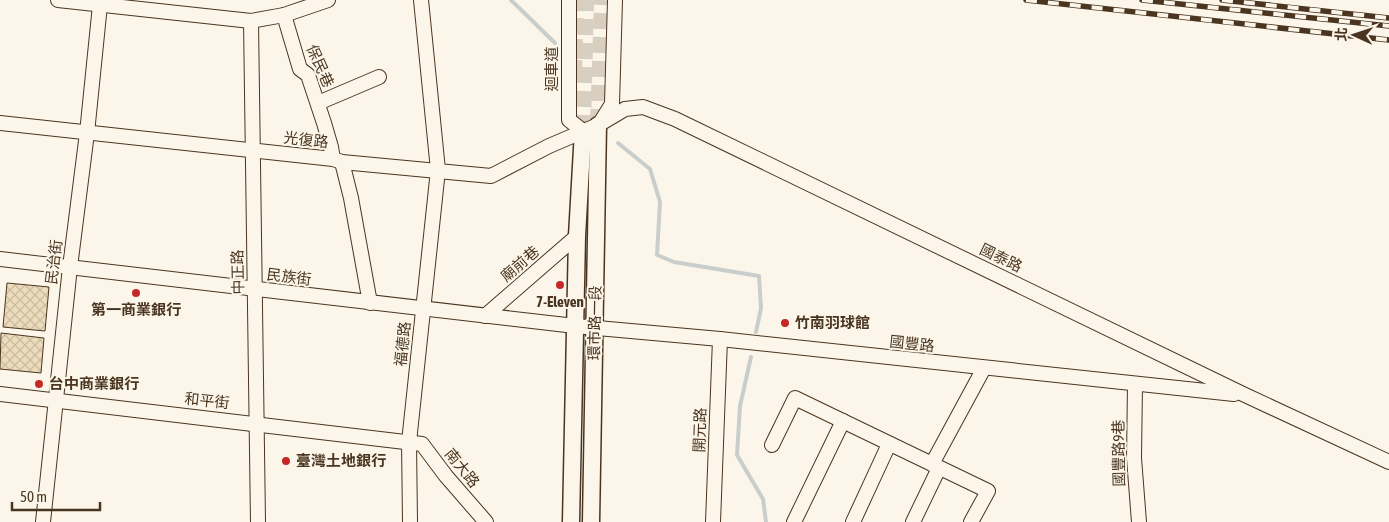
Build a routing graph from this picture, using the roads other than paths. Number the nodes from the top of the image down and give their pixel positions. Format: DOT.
graph roads {
  1 [pos="58,0"];
  2 [pos="328,0"];
  3 [pos="421,0"];
  4 [pos="569,0"];
  5 [pos="615,0"];
  6 [pos="100,5"];
  7 [pos="284,15"];
  8 [pos="251,21"];
  9 [pos="379,78"];
  10 [pos="318,103"];
  11 [pos="0,123"];
  12 [pos="598,124"];
  13 [pos="582,131"];
  14 [pos="86,133"];
  15 [pos="252,151"];
  16 [pos="337,161"];
  17 [pos="438,170"];
  18 [pos="577,236"];
  19 [pos="0,259"];
  20 [pos="70,267"];
  21 [pos="255,289"];
  22 [pos="370,303"];
  23 [pos="423,310"];
  24 [pos="485,316"];
  25 [pos="575,326"];
  26 [pos="596,328"];
  27 [pos="720,340"];
  28 [pos="984,368"];
  29 [pos="1136,384"];
  30 [pos="0,394"];
  31 [pos="1244,395"];
  32 [pos="56,400"];
  33 [pos="843,422"];
  34 [pos="256,423"];
  35 [pos="409,442"];
  36 [pos="889,444"];
  37 [pos="772,445"];
  38 [pos="1387,456"];
  39 [pos="936,466"];
  40 [pos="43,522"];
  41 [pos="258,522"];
  42 [pos="410,522"];
  43 [pos="486,522"];
  44 [pos="571,522"];
  45 [pos="591,522"];
  46 [pos="713,522"];
  47 [pos="794,522"];
  48 [pos="853,522"];
  49 [pos="913,522"];
  50 [pos="971,522"];
  51 [pos="1139,522"];
  1 -- 6 [label="street"];
  2 -- 7 [label="street"];
  3 -- 17 [label="street, 福德路"];
  4 -- 13 [label="street, 迴車道"];
  5 -- 12 [label="street"];
  6 -- 8 [label="street"];
  6 -- 14 [label="street, 民治街"];
  7 -- 8 [label="street"];
  7 -- 10 [label="street, 保民巷"];
  8 -- 15 [label="street, 中正路"];
  9 -- 10 [label="street"];
  10 -- 16 [label="street, 保民巷"];
  11 -- 14 [label="street, 光復路"];
  12 -- 13 [label="street, 光復路"];
  12 -- 26 [label="main road, 環市路一段"];
  12 -- 31 [label="street, 國泰路"];
  13 -- 17 [label="street, 光復路"];
  13 -- 18 [label="main road, 環市路一段"];
  14 -- 15 [label="street, 光復路"];
  14 -- 20 [label="street, 民治街"];
  15 -- 16 [label="street, 光復路"];
  15 -- 21 [label="street, 中正路"];
  16 -- 17 [label="street, 光復路"];
  16 -- 22 [label="street, 保民巷"];
  17 -- 23 [label="street, 福德路"];
  18 -- 24 [label="street, 廟前巷"];
  18 -- 25 [label="main road, 環市路一段"];
  19 -- 20 [label="street, 民族街"];
  20 -- 21 [label="street, 民族街"];
  20 -- 32 [label="street, 民治街"];
  21 -- 22 [label="street, 民族街"];
  21 -- 34 [label="street, 中正路"];
  22 -- 23 [label="street, 民族街"];
  23 -- 24 [label="street, 民族街"];
  23 -- 35 [label="street, 福德路"];
  24 -- 25 [label="street, 民族街"];
  25 -- 26 [label="street, 國豐路"];
  25 -- 44 [label="main road, 環市路一段"];
  26 -- 27 [label="street, 國豐路"];
  26 -- 45 [label="main road, 環市路一段"];
  27 -- 28 [label="street, 國豐路"];
  27 -- 46 [label="street, 開元路"];
  28 -- 29 [label="street, 國豐路"];
  28 -- 39 [label="street"];
  29 -- 31 [label="street, 國豐路"];
  29 -- 51 [label="street, 國豐路9巷"];
  30 -- 32 [label="street, 和平街"];
  31 -- 38 [label="street, 國泰路"];
  32 -- 34 [label="street, 和平街"];
  32 -- 40 [label="street, 民治街"];
  33 -- 36 [label="street"];
  33 -- 37 [label="street"];
  33 -- 47 [label="street"];
  34 -- 35 [label="street, 和平街"];
  34 -- 41 [label="street, 中正路"];
  35 -- 42 [label="street, 福德路"];
  35 -- 43 [label="street, 南大路"];
  36 -- 39 [label="street"];
  36 -- 48 [label="street"];
  39 -- 49 [label="street"];
  39 -- 50 [label="street"];
}
